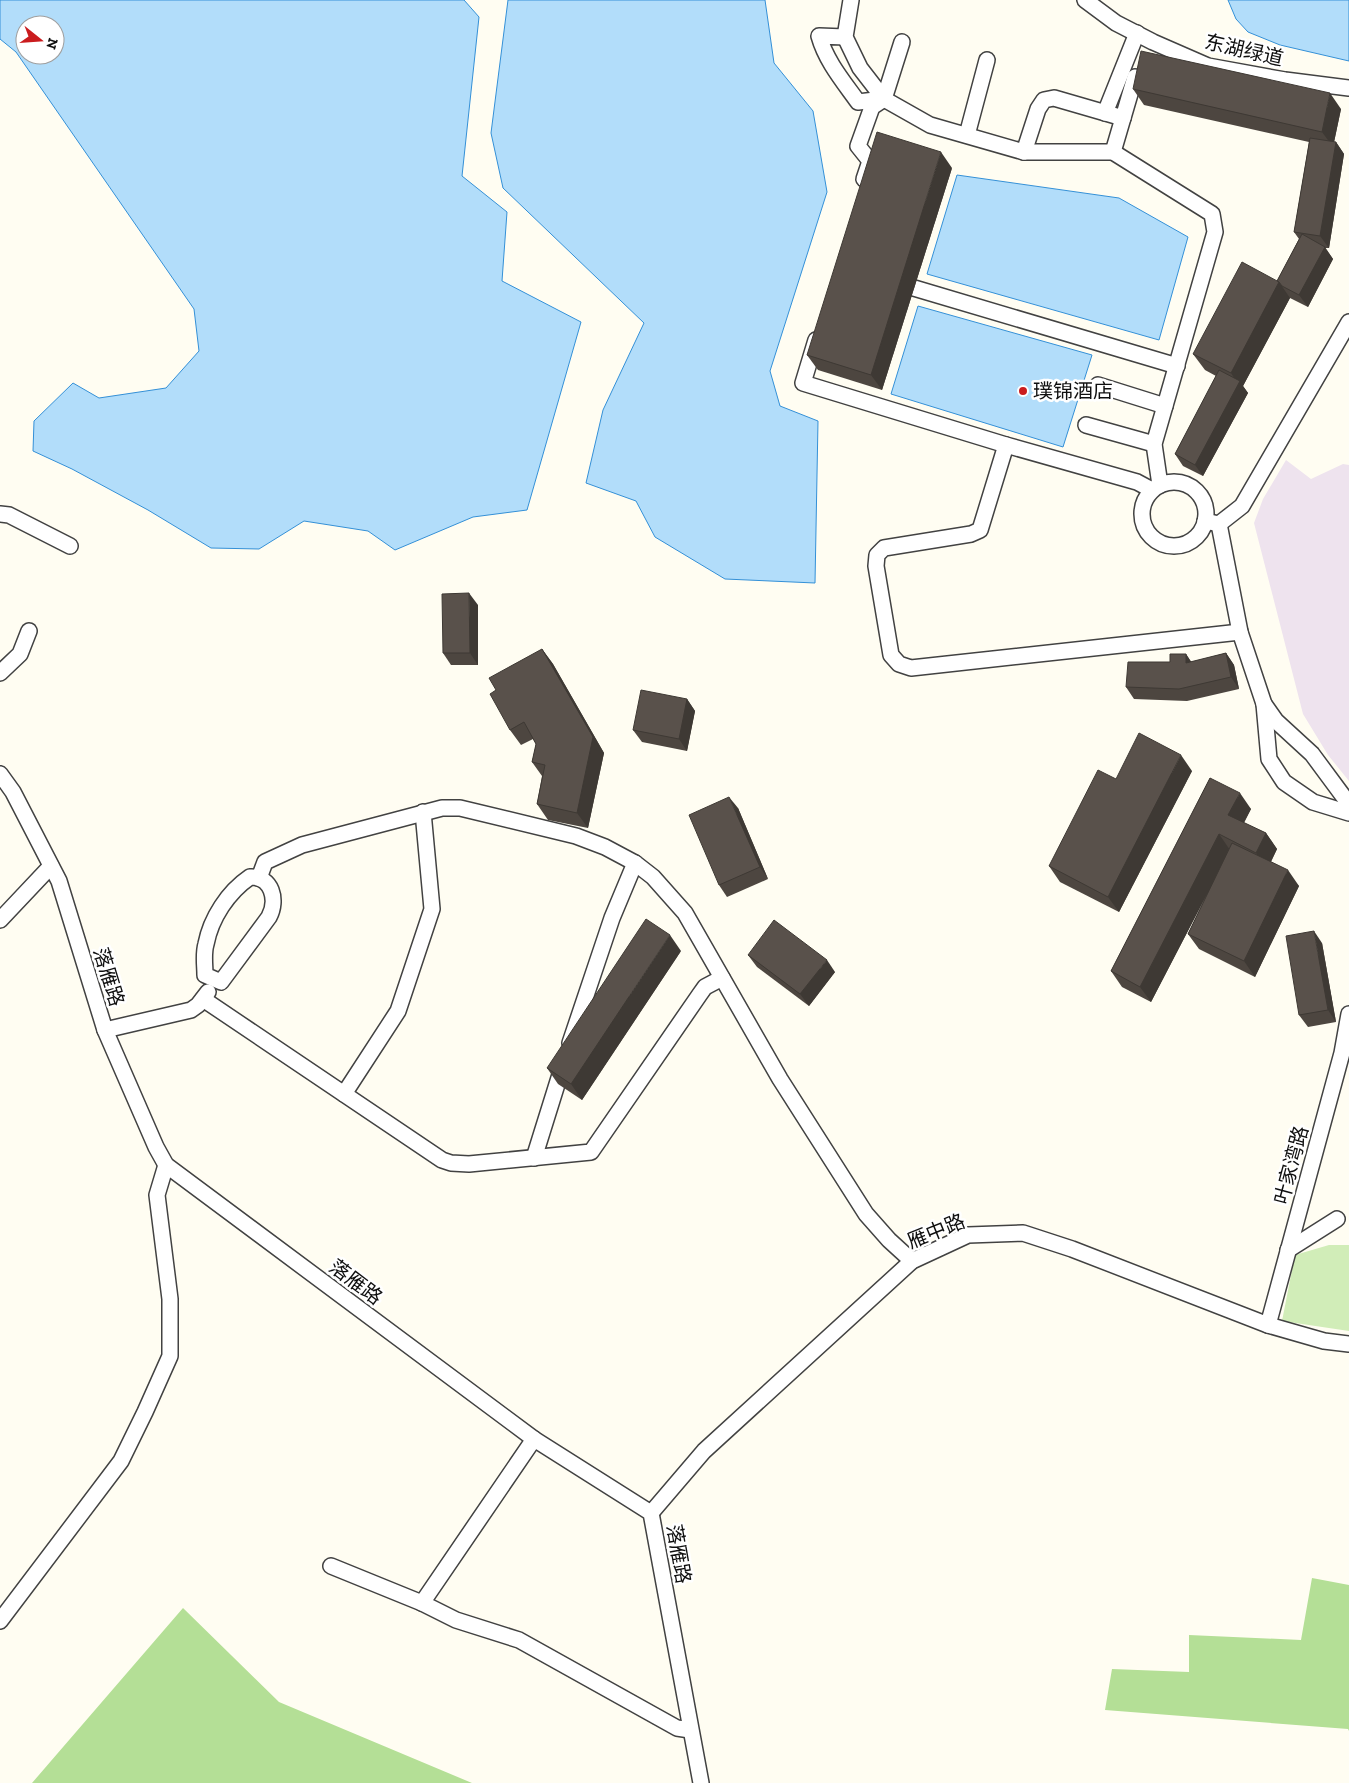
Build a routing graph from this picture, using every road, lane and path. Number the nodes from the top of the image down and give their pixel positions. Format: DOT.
graph roads {
  1 [pos="851,0"];
  2 [pos="1085,0"];
  3 [pos="1137,33"];
  4 [pos="845,37"];
  5 [pos="902,42"];
  6 [pos="987,60"];
  7 [pos="1135,77"];
  8 [pos="1349,88"];
  9 [pos="884,99"];
  10 [pos="1105,113"];
  11 [pos="1122,118"];
  12 [pos="967,135"];
  13 [pos="1024,152"];
  14 [pos="1113,152"];
  15 [pos="861,189"];
  16 [pos="914,288"];
  17 [pos="1349,322"];
  18 [pos="820,328"];
  19 [pos="1177,366"];
  20 [pos="1098,385"];
  21 [pos="1165,406"];
  22 [pos="1086,425"];
  23 [pos="1154,444"];
  24 [pos="1006,445"];
  25 [pos="1156,488"];
  26 [pos="0,514"];
  27 [pos="1212,522"];
  28 [pos="70,546"];
  29 [pos="29,630"];
  30 [pos="1240,632"];
  31 [pos="0,673"];
  32 [pos="1264,704"];
  33 [pos="0,774"];
  34 [pos="1349,804"];
  35 [pos="423,812"];
  36 [pos="1349,813"];
  37 [pos="635,863"];
  38 [pos="51,866"];
  39 [pos="259,878"];
  40 [pos="0,920"];
  41 [pos="722,978"];
  42 [pos="214,979"];
  43 [pos="203,999"];
  44 [pos="1349,1014"];
  45 [pos="105,1030"];
  46 [pos="344,1094"];
  47 [pos="534,1158"];
  48 [pos="166,1165"];
  49 [pos="1337,1219"];
  50 [pos="1288,1250"];
  51 [pos="912,1260"];
  52 [pos="1268,1325"];
  53 [pos="1349,1344"];
  54 [pos="534,1439"];
  55 [pos="651,1513"];
  56 [pos="331,1566"];
  57 [pos="422,1602"];
  58 [pos="0,1621"];
  59 [pos="690,1730"];
  60 [pos="701,1783"];
  1 -- 4 [label="street"];
  2 -- 3 [label="street, 东湖绿道"];
  3 -- 8 [label="street, 东湖绿道"];
  3 -- 10 [label="street"];
  4 -- 9 [label="street"];
  4 -- 9 [label="street"];
  5 -- 9 [label="street"];
  6 -- 12 [label="street"];
  7 -- 11 [label="street"];
  9 -- 12 [label="street"];
  9 -- 15 [label="street"];
  10 -- 11 [label="street"];
  10 -- 13 [label="street"];
  11 -- 14 [label="street"];
  12 -- 13 [label="street"];
  13 -- 14 [label="street"];
  14 -- 19 [label="street"];
  16 -- 19 [label="street"];
  17 -- 27 [label="street"];
  18 -- 24 [label="street"];
  19 -- 21 [label="street"];
  20 -- 21 [label="street"];
  21 -- 23 [label="street"];
  22 -- 23 [label="street"];
  23 -- 25 [label="street"];
  24 -- 25 [label="street"];
  24 -- 30 [label="street"];
  25 -- 27 [label="street"];
  25 -- 27 [label="street"];
  26 -- 28 [label="street"];
  27 -- 30 [label="street"];
  29 -- 31 [label="street"];
  30 -- 32 [label="street"];
  32 -- 34 [label="street"];
  32 -- 36 [label="street"];
  33 -- 38 [label="street, 落雁路"];
  35 -- 37 [label="street"];
  35 -- 39 [label="street"];
  35 -- 46 [label="street"];
  37 -- 41 [label="street"];
  37 -- 47 [label="street"];
  38 -- 40 [label="street"];
  38 -- 45 [label="street, 落雁路"];
  39 -- 42 [label="street"];
  39 -- 42 [label="street"];
  41 -- 47 [label="street"];
  41 -- 51 [label="street"];
  42 -- 43 [label="street"];
  43 -- 45 [label="street"];
  43 -- 46 [label="street"];
  44 -- 50 [label="street, 叶家湾路"];
  45 -- 48 [label="street, 落雁路"];
  46 -- 47 [label="street"];
  48 -- 54 [label="street, 落雁路"];
  48 -- 58 [label="street"];
  49 -- 50 [label="street"];
  50 -- 52 [label="street, 叶家湾路"];
  51 -- 52 [label="street, 雁中路"];
  51 -- 55 [label="street, 雁中路"];
  52 -- 53 [label="street, 雁中路"];
  54 -- 55 [label="street, 落雁路"];
  54 -- 57 [label="street"];
  55 -- 59 [label="street, 落雁路"];
  56 -- 57 [label="street"];
  57 -- 59 [label="street"];
  59 -- 60 [label="street, 落雁路"];
}
